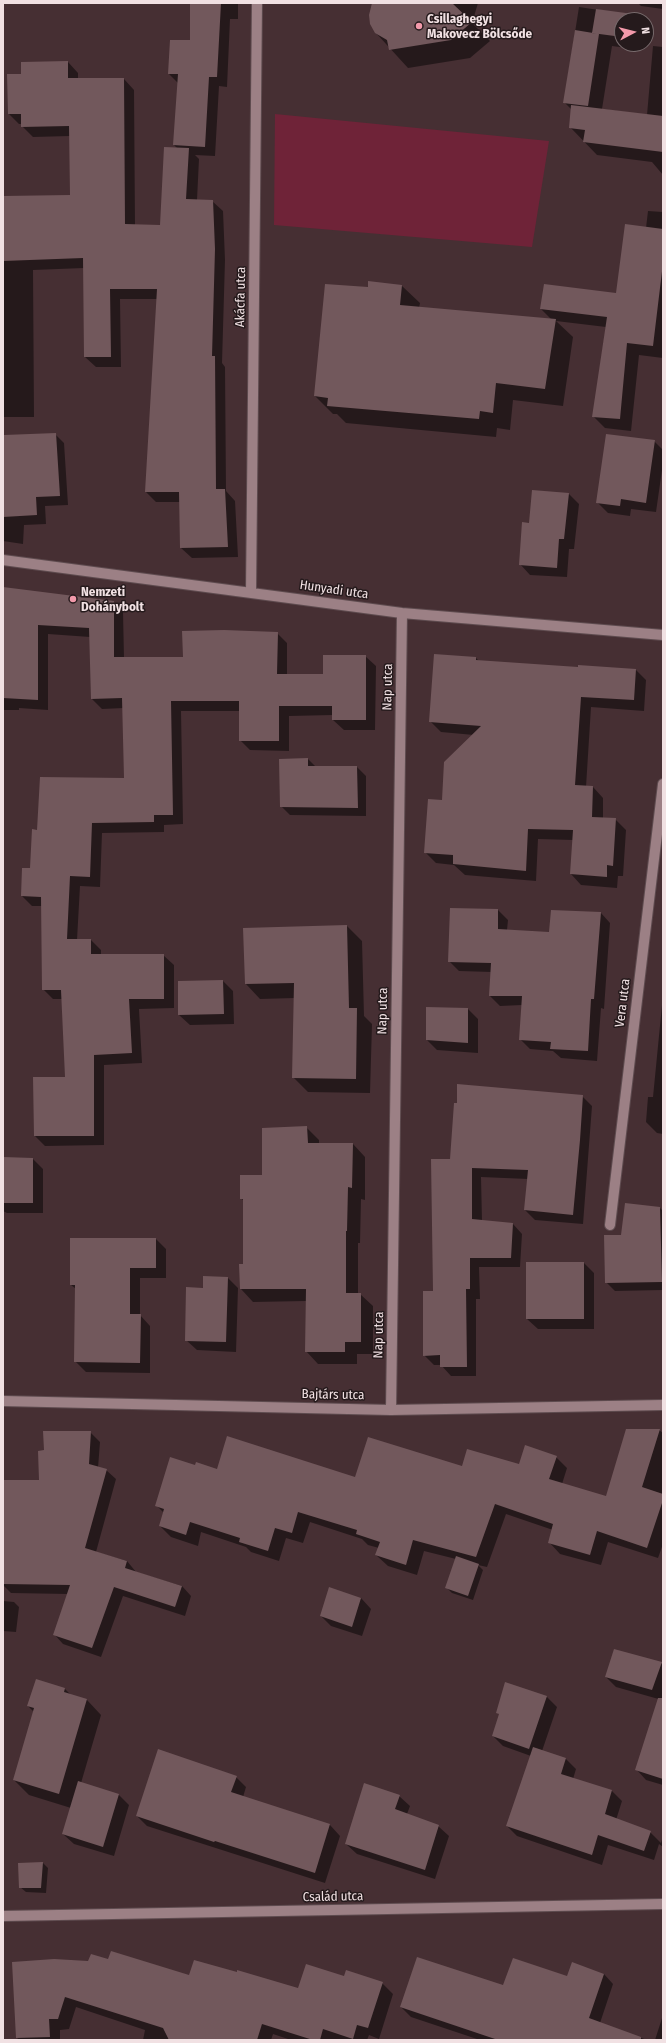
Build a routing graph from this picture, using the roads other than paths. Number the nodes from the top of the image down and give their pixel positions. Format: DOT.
graph roads {
  1 [pos="257,3"];
  2 [pos="3,560"];
  3 [pos="251,592"];
  4 [pos="402,613"];
  5 [pos="663,635"];
  6 [pos="663,784"];
  7 [pos="610,1225"];
  8 [pos="3,1401"];
  9 [pos="663,1404"];
  10 [pos="390,1410"];
  11 [pos="663,1904"];
  12 [pos="3,1916"];
  1 -- 3 [label="street, Akácfa utca"];
  2 -- 3 [label="street, Hunyadi utca"];
  3 -- 4 [label="street, Hunyadi utca"];
  4 -- 5 [label="street, Hunyadi utca"];
  4 -- 10 [label="street, Nap utca"];
  6 -- 7 [label="street, Vera utca"];
  8 -- 10 [label="street, Bajtárs utca"];
  9 -- 10 [label="street, Bajtárs utca"];
  11 -- 12 [label="street, Család utca"];
}
